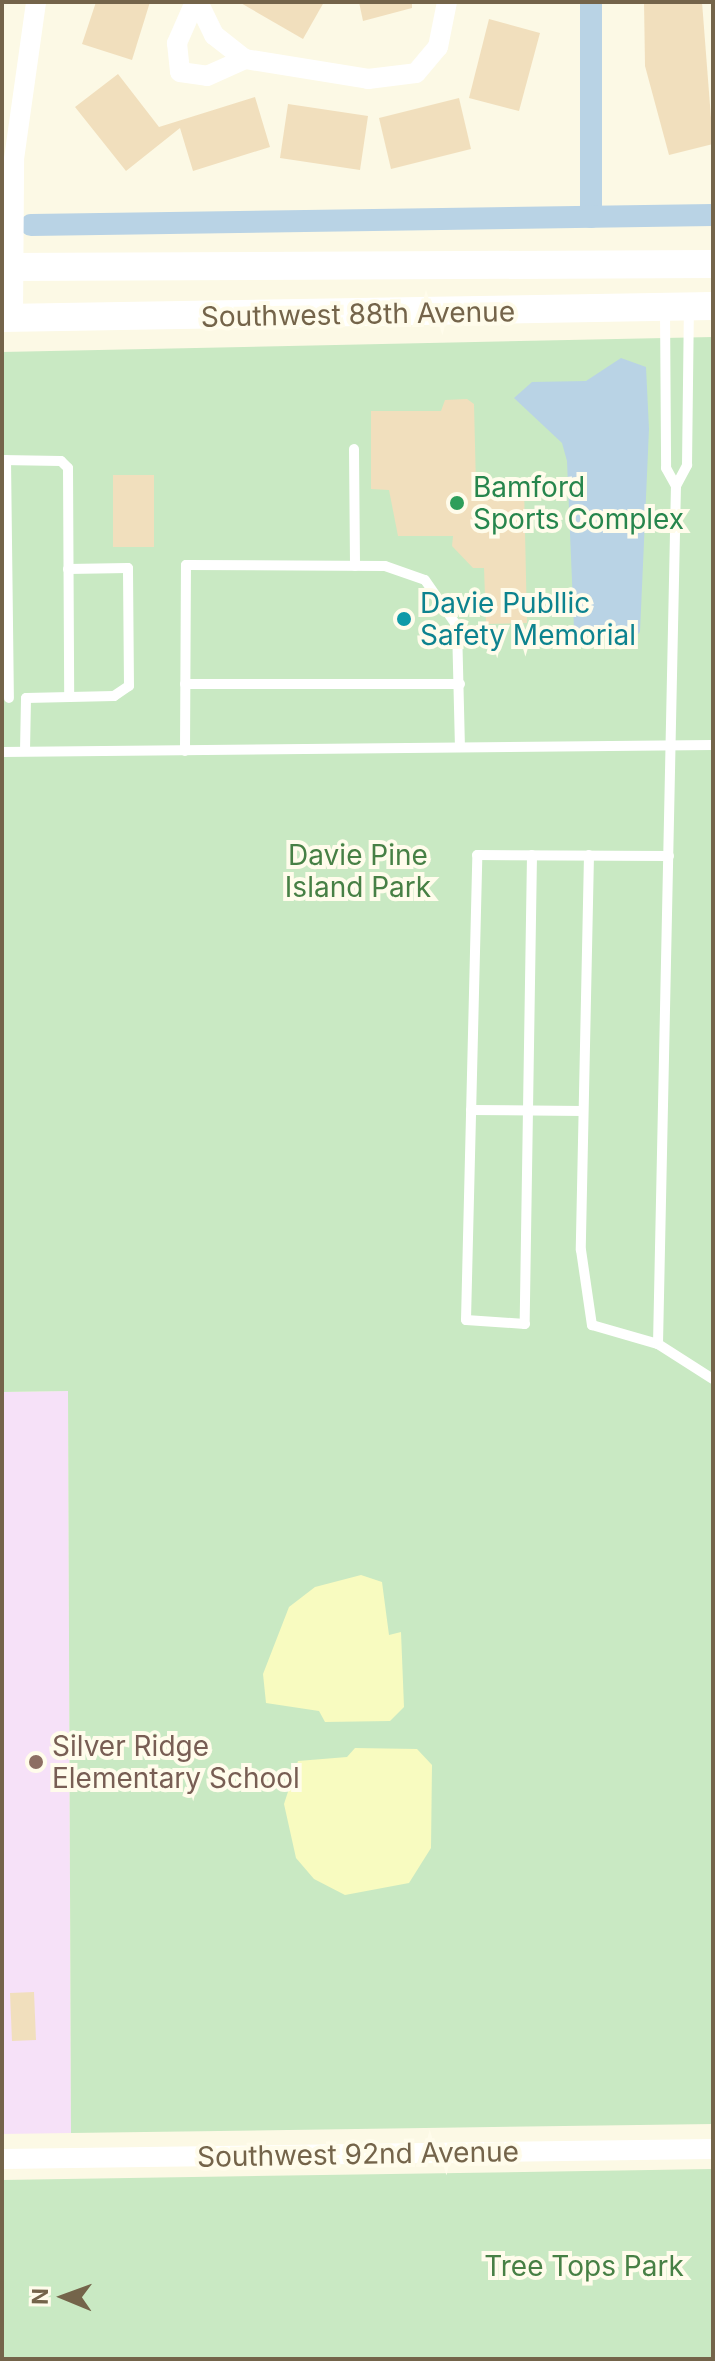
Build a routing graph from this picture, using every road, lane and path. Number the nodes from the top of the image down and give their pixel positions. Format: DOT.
graph roads {
  1 [pos="36,2"];
  2 [pos="197,2"];
  3 [pos="447,2"];
  4 [pos="245,59"];
  5 [pos="713,264"];
  6 [pos="7,267"];
  7 [pos="689,307"];
  8 [pos="7,318"];
  9 [pos="354,449"];
  10 [pos="4,460"];
  11 [pos="676,486"];
  12 [pos="355,566"];
  13 [pos="68,569"];
  14 [pos="185,684"];
  15 [pos="460,684"];
  16 [pos="69,696"];
  17 [pos="6,698"];
  18 [pos="26,698"];
  19 [pos="671,744"];
  20 [pos="713,745"];
  21 [pos="460,747"];
  22 [pos="25,751"];
  23 [pos="185,751"];
  24 [pos="2,752"];
  25 [pos="532,855"];
  26 [pos="589,855"];
  27 [pos="669,856"];
  28 [pos="471,1110"];
  29 [pos="529,1111"];
  30 [pos="583,1111"];
  31 [pos="658,1344"];
  32 [pos="713,1379"];
  33 [pos="713,2149"];
  34 [pos="2,2159"];
  1 -- 6 [label="street"];
  2 -- 4 [label="street"];
  2 -- 4 [label="street"];
  3 -- 4 [label="street"];
  5 -- 6 [label="main road, Southwest 88th Avenue"];
  6 -- 8 [label="street"];
  7 -- 8 [label="main road, Southwest 88th Avenue"];
  7 -- 11 [label="lane"];
  7 -- 11 [label="lane"];
  9 -- 12 [label="lane"];
  10 -- 13 [label="lane"];
  10 -- 17 [label="lane"];
  11 -- 19 [label="lane"];
  12 -- 14 [label="lane"];
  12 -- 15 [label="lane"];
  13 -- 16 [label="lane"];
  13 -- 16 [label="lane"];
  14 -- 15 [label="lane"];
  14 -- 23 [label="lane"];
  15 -- 21 [label="lane"];
  16 -- 18 [label="lane"];
  17 -- 18 [label="lane"];
  18 -- 22 [label="lane"];
  19 -- 20 [label="lane"];
  19 -- 21 [label="lane"];
  19 -- 27 [label="lane"];
  21 -- 23 [label="lane"];
  22 -- 23 [label="lane"];
  22 -- 24 [label="lane"];
  25 -- 26 [label="lane"];
  25 -- 28 [label="lane"];
  25 -- 29 [label="lane"];
  26 -- 27 [label="lane"];
  26 -- 30 [label="lane"];
  27 -- 31 [label="lane"];
  28 -- 29 [label="lane"];
  28 -- 29 [label="lane"];
  29 -- 30 [label="lane"];
  30 -- 31 [label="lane"];
  31 -- 32 [label="lane"];
  33 -- 34 [label="street, Southwest 92nd Avenue"];
}
